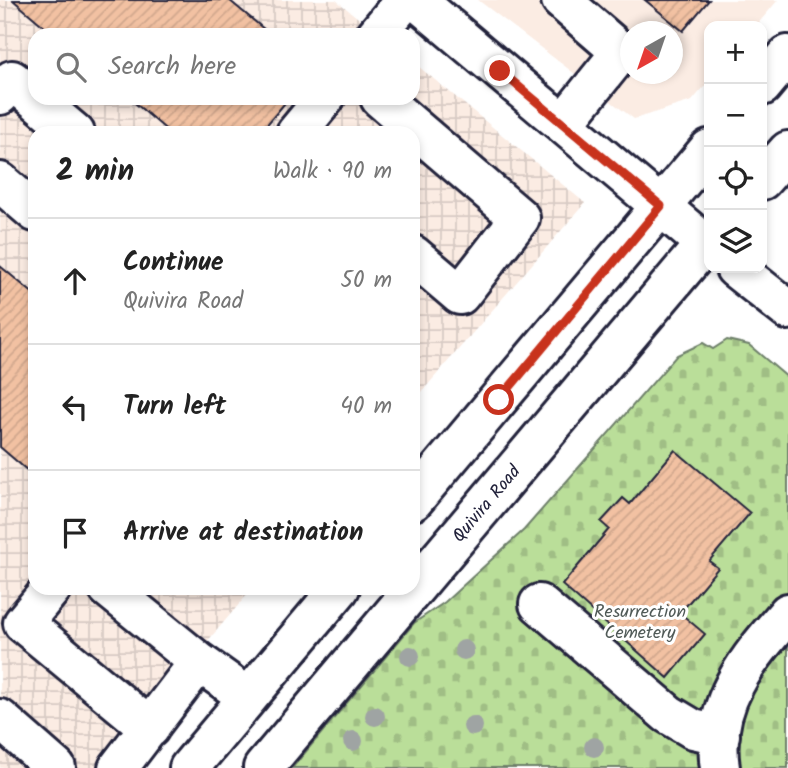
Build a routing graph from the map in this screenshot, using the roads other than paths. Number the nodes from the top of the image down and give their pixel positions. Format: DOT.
graph roads {
  1 [pos="405,0"];
  2 [pos="416,0"];
  3 [pos="561,0"];
  4 [pos="382,28"];
  5 [pos="788,55"];
  6 [pos="764,84"];
  7 [pos="28,93"];
  8 [pos="0,95"];
  9 [pos="42,105"];
  10 [pos="319,105"];
  11 [pos="388,105"];
  12 [pos="563,124"];
  13 [pos="67,126"];
  14 [pos="302,126"];
  15 [pos="413,126"];
  16 [pos="420,132"];
  17 [pos="788,151"];
  18 [pos="704,155"];
  19 [pos="767,174"];
  20 [pos="0,182"];
  21 [pos="28,206"];
  22 [pos="661,206"];
  23 [pos="704,240"];
  24 [pos="704,248"];
  25 [pos="420,261"];
  26 [pos="741,273"];
  27 [pos="788,310"];
  28 [pos="420,493"];
  29 [pos="420,582"];
  30 [pos="41,595"];
  31 [pos="117,595"];
  32 [pos="334,595"];
  33 [pos="409,595"];
  34 [pos="539,604"];
  35 [pos="788,613"];
  36 [pos="11,614"];
  37 [pos="199,662"];
  38 [pos="248,697"];
  39 [pos="0,719"];
  40 [pos="150,728"];
  41 [pos="291,734"];
  42 [pos="720,751"];
  43 [pos="56,768"];
  44 [pos="118,768"];
  45 [pos="189,768"];
  46 [pos="263,768"];
  1 -- 4 [label="main road"];
  2 -- 12 [label="main road"];
  3 -- 12 [label="main road"];
  5 -- 6 [label="main road"];
  7 -- 8 [label="main road"];
  9 -- 13 [label="main road"];
  10 -- 14 [label="main road"];
  11 -- 15 [label="main road"];
  12 -- 22 [label="main road"];
  16 -- 25 [label="main road"];
  17 -- 19 [label="main road"];
  18 -- 22 [label="main road"];
  20 -- 21 [label="main road"];
  22 -- 23 [label="main road"];
  22 -- 28 [label="main road"];
  24 -- 29 [label="main road, Quivira Road"];
  26 -- 27 [label="main road"];
  30 -- 36 [label="main road"];
  31 -- 37 [label="main road"];
  32 -- 38 [label="main road"];
  33 -- 41 [label="main road, Quivira Road"];
  34 -- 42 [label="main road"];
  35 -- 42 [label="main road"];
  36 -- 40 [label="main road"];
  37 -- 38 [label="main road"];
  37 -- 40 [label="main road"];
  38 -- 41 [label="main road"];
  38 -- 45 [label="main road"];
  39 -- 43 [label="main road"];
  40 -- 44 [label="main road"];
  41 -- 46 [label="main road, Quivira Road"];
}
